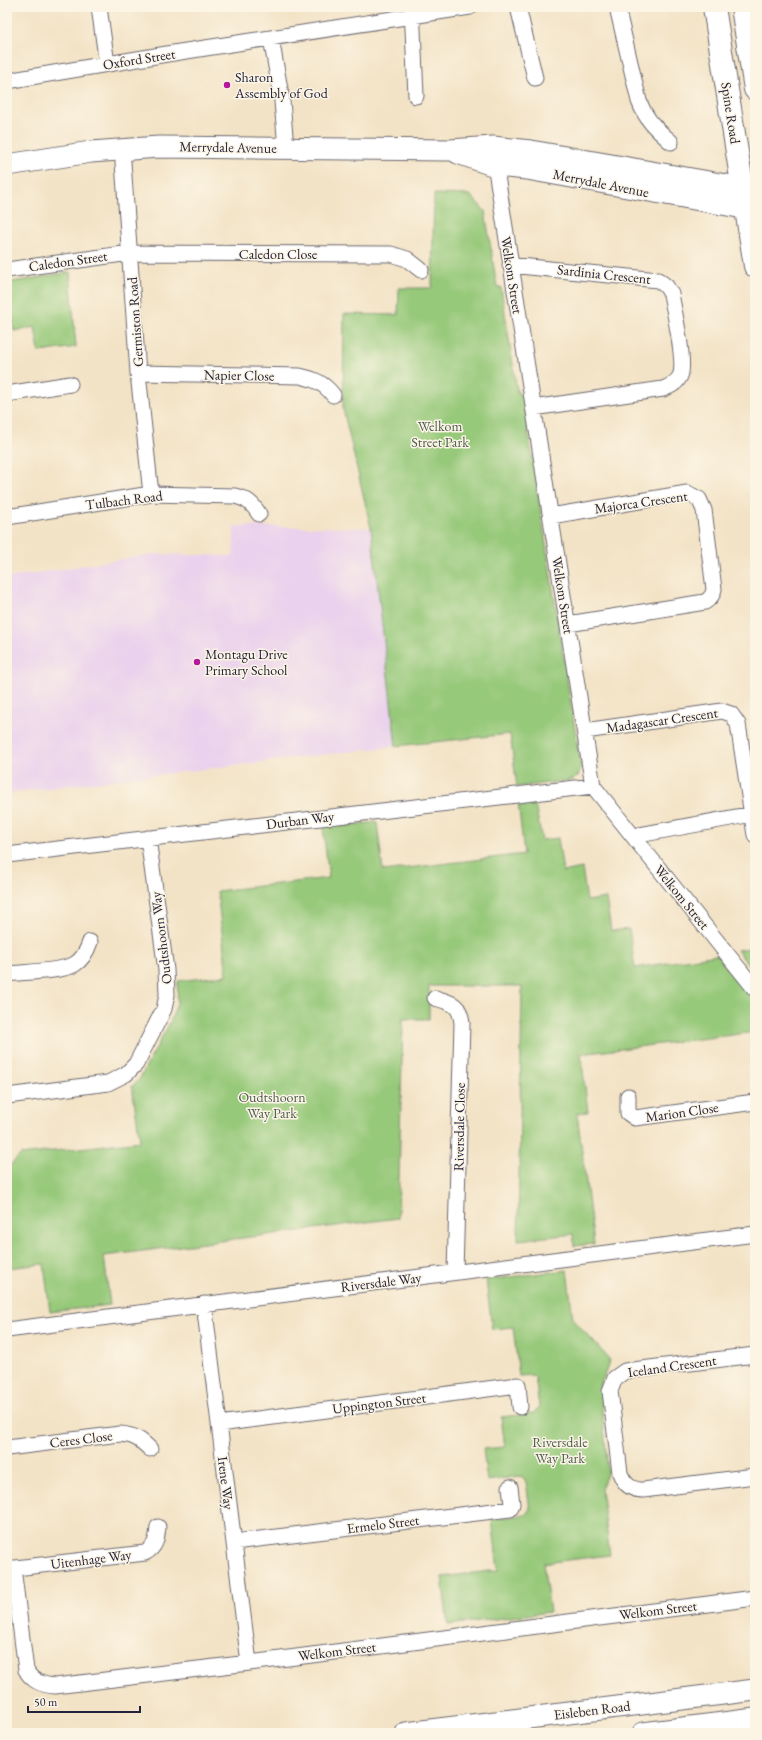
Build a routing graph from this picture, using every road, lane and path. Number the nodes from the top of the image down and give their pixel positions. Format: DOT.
graph roads {
  1 [pos="99,7"];
  2 [pos="470,7"];
  3 [pos="518,7"];
  4 [pos="617,7"];
  5 [pos="714,7"];
  6 [pos="742,7"];
  7 [pos="412,11"];
  8 [pos="271,38"];
  9 [pos="107,64"];
  10 [pos="535,78"];
  11 [pos="7,81"];
  12 [pos="755,89"];
  13 [pos="416,96"];
  14 [pos="671,142"];
  15 [pos="122,148"];
  16 [pos="286,148"];
  17 [pos="494,156"];
  18 [pos="7,165"];
  19 [pos="750,199"];
  20 [pos="130,253"];
  21 [pos="510,264"];
  22 [pos="755,266"];
  23 [pos="7,270"];
  24 [pos="421,270"];
  25 [pos="138,373"];
  26 [pos="70,384"];
  27 [pos="7,394"];
  28 [pos="333,395"];
  29 [pos="533,408"];
  30 [pos="150,494"];
  31 [pos="259,514"];
  32 [pos="551,516"];
  33 [pos="7,517"];
  34 [pos="568,624"];
  35 [pos="585,731"];
  36 [pos="593,786"];
  37 [pos="752,814"];
  38 [pos="755,835"];
  39 [pos="633,836"];
  40 [pos="148,838"];
  41 [pos="7,855"];
  42 [pos="90,942"];
  43 [pos="7,974"];
  44 [pos="755,989"];
  45 [pos="435,998"];
  46 [pos="7,1096"];
  47 [pos="628,1096"];
  48 [pos="755,1102"];
  49 [pos="755,1234"];
  50 [pos="455,1272"];
  51 [pos="204,1304"];
  52 [pos="7,1330"];
  53 [pos="755,1355"];
  54 [pos="520,1407"];
  55 [pos="219,1424"];
  56 [pos="7,1448"];
  57 [pos="150,1449"];
  58 [pos="755,1476"];
  59 [pos="510,1487"];
  60 [pos="158,1527"];
  61 [pos="234,1542"];
  62 [pos="10,1569"];
  63 [pos="755,1598"];
  64 [pos="249,1663"];
  65 [pos="755,1690"];
  66 [pos="755,1719"];
  67 [pos="406,1733"];
  68 [pos="643,1733"];
  1 -- 9 [label="street"];
  2 -- 7 [label="street, Oxford Street"];
  3 -- 10 [label="street"];
  4 -- 14 [label="street"];
  5 -- 19 [label="main road, Spine Road"];
  6 -- 12 [label="main road, Spine Road"];
  7 -- 8 [label="street, Oxford Street"];
  7 -- 13 [label="street"];
  8 -- 9 [label="street, Oxford Street"];
  8 -- 16 [label="street"];
  9 -- 11 [label="street, Oxford Street"];
  15 -- 16 [label="street, Merrydale Avenue"];
  15 -- 18 [label="street, Merrydale Avenue"];
  15 -- 20 [label="street, Germiston Road"];
  16 -- 17 [label="street, Merrydale Avenue"];
  17 -- 19 [label="street, Merrydale Avenue"];
  17 -- 21 [label="street, Welkom Street"];
  19 -- 22 [label="main road, Spine Road"];
  20 -- 23 [label="street, Caledon Street"];
  20 -- 24 [label="street, Caledon Close"];
  20 -- 25 [label="street, Germiston Road"];
  21 -- 29 [label="street, Welkom Street"];
  21 -- 29 [label="street, Sardinia Crescent"];
  25 -- 28 [label="street, Napier Close"];
  25 -- 30 [label="street, Germiston Road"];
  26 -- 27 [label="street"];
  29 -- 32 [label="street, Welkom Street"];
  30 -- 31 [label="street, Tulbach Road"];
  30 -- 33 [label="street, Tulbach Road"];
  32 -- 34 [label="street, Welkom Street"];
  32 -- 34 [label="street, Majorca Crescent"];
  34 -- 35 [label="street, Welkom Street"];
  35 -- 36 [label="street, Welkom Street"];
  35 -- 37 [label="street, Madagascar Crescent"];
  36 -- 39 [label="street, Welkom Street"];
  36 -- 40 [label="street, Durban Way"];
  37 -- 38 [label="street, Madagascar Crescent"];
  37 -- 39 [label="street"];
  39 -- 44 [label="street, Welkom Street"];
  40 -- 41 [label="street, Durban Way"];
  40 -- 46 [label="street, Oudtshoorn Way"];
  42 -- 43 [label="street"];
  45 -- 50 [label="street, Riversdale Close"];
  47 -- 48 [label="street, Marion Close"];
  49 -- 50 [label="street, Riversdale Way"];
  50 -- 51 [label="street, Riversdale Way"];
  51 -- 52 [label="street, Riversdale Way"];
  51 -- 55 [label="street, Irene Way"];
  53 -- 58 [label="street, Iceland Crescent"];
  54 -- 55 [label="street, Uppington Street"];
  55 -- 61 [label="street, Irene Way"];
  56 -- 57 [label="street, Ceres Close"];
  59 -- 61 [label="street, Ermelo Street"];
  60 -- 62 [label="street, Uitenhage Way"];
  61 -- 64 [label="street, Irene Way"];
  62 -- 64 [label="street, Welkom Street"];
  63 -- 64 [label="street, Welkom Street"];
  65 -- 67 [label="street, Eisleben Road"];
  66 -- 68 [label="street"];
}
